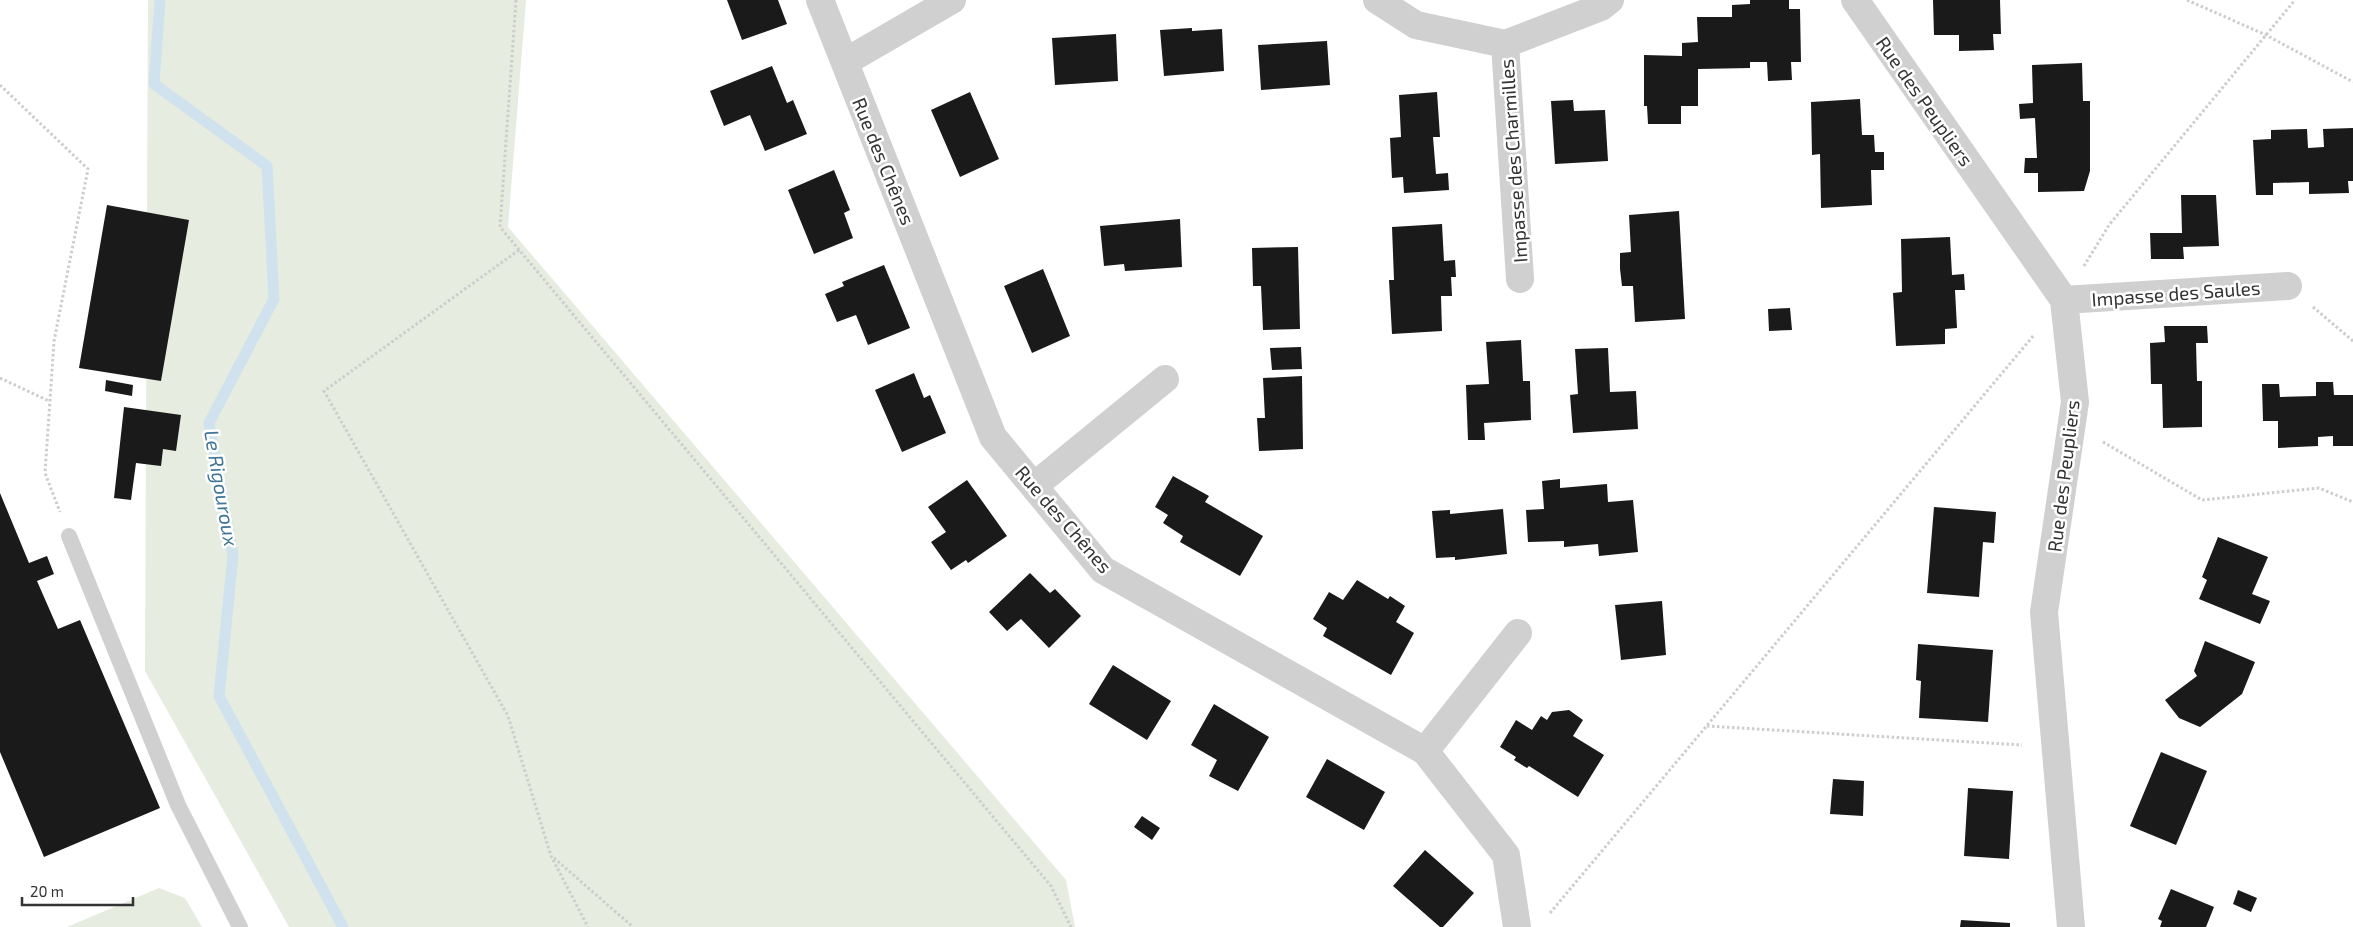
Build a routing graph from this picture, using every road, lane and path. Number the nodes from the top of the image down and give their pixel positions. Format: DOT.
graph roads {
  1 [pos="516,0"];
  2 [pos="820,0"];
  3 [pos="952,0"];
  4 [pos="1377,0"];
  5 [pos="1610,0"];
  6 [pos="1855,0"];
  7 [pos="2187,0"];
  8 [pos="2295,0"];
  9 [pos="2266,35"];
  10 [pos="1505,44"];
  11 [pos="845,62"];
  12 [pos="2353,82"];
  13 [pos="0,85"];
  14 [pos="519,250"];
  15 [pos="1520,279"];
  16 [pos="2288,286"];
  17 [pos="2064,300"];
  18 [pos="2353,341"];
  19 [pos="0,378"];
  20 [pos="1165,379"];
  21 [pos="50,401"];
  22 [pos="2072,424"];
  23 [pos="1034,486"];
  24 [pos="2353,502"];
  25 [pos="70,536"];
  26 [pos="1518,633"];
  27 [pos="1707,726"];
  28 [pos="2055,748"];
  29 [pos="1425,751"];
  30 [pos="551,856"];
  31 [pos="1544,920"];
  32 [pos="240,927"];
  33 [pos="588,927"];
  34 [pos="633,927"];
  35 [pos="1071,927"];
  36 [pos="1517,927"];
  37 [pos="2071,927"];
  1 -- 14 [label="path"];
  2 -- 11 [label="street, Rue des Chênes"];
  3 -- 11 [label="street"];
  4 -- 10 [label="street"];
  5 -- 10 [label="street"];
  6 -- 17 [label="street, Rue des Peupliers"];
  7 -- 9 [label="path"];
  8 -- 9 [label="path"];
  9 -- 12 [label="path"];
  9 -- 17 [label="path"];
  10 -- 15 [label="street, Impasse des Charmilles"];
  11 -- 23 [label="street, Rue des Chênes"];
  13 -- 21 [label="path"];
  14 -- 30 [label="path"];
  14 -- 35 [label="path"];
  16 -- 17 [label="street, Impasse des Saules"];
  16 -- 18 [label="path"];
  17 -- 22 [label="street, Rue des Peupliers"];
  17 -- 27 [label="path"];
  19 -- 21 [label="path"];
  20 -- 23 [label="street"];
  21 -- 25 [label="path"];
  22 -- 24 [label="path"];
  22 -- 28 [label="street, Rue des Peupliers"];
  23 -- 29 [label="street, Rue des Chênes"];
  25 -- 32 [label="lane"];
  26 -- 29 [label="street"];
  27 -- 28 [label="path"];
  27 -- 31 [label="path"];
  28 -- 37 [label="street, Rue des Peupliers"];
  29 -- 36 [label="street, Rue des Chênes"];
  30 -- 33 [label="path"];
  30 -- 34 [label="path"];
}
